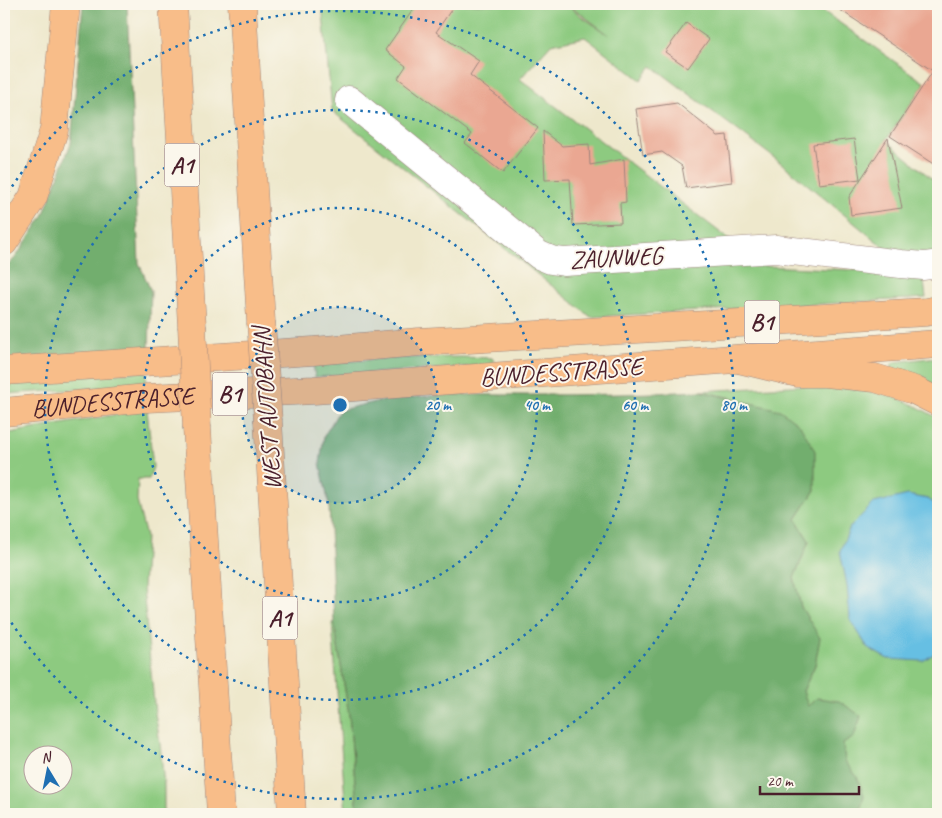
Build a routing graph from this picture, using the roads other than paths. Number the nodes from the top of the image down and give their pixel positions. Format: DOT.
graph roads {
  1 [pos="66,4"];
  2 [pos="173,4"];
  3 [pos="242,4"];
  4 [pos="349,100"];
  5 [pos="4,242"];
  6 [pos="938,264"];
  7 [pos="934,312"];
  8 [pos="938,344"];
  9 [pos="742,360"];
  10 [pos="4,370"];
  11 [pos="938,402"];
  12 [pos="4,412"];
  13 [pos="221,814"];
  14 [pos="292,814"];
  1 -- 5 [label="main road"];
  2 -- 13 [label="main road, A1, bridge"];
  3 -- 14 [label="main road, WEST AUTOBAHN / A1, bridge"];
  4 -- 6 [label="street, ZAUNWEG"];
  7 -- 10 [label="main road, BUNDESSTRASSE / B1"];
  8 -- 9 [label="main road, BUNDESSTRASSE / B1"];
  9 -- 11 [label="main road"];
  9 -- 12 [label="main road, BUNDESSTRASSE / B1"];
}
